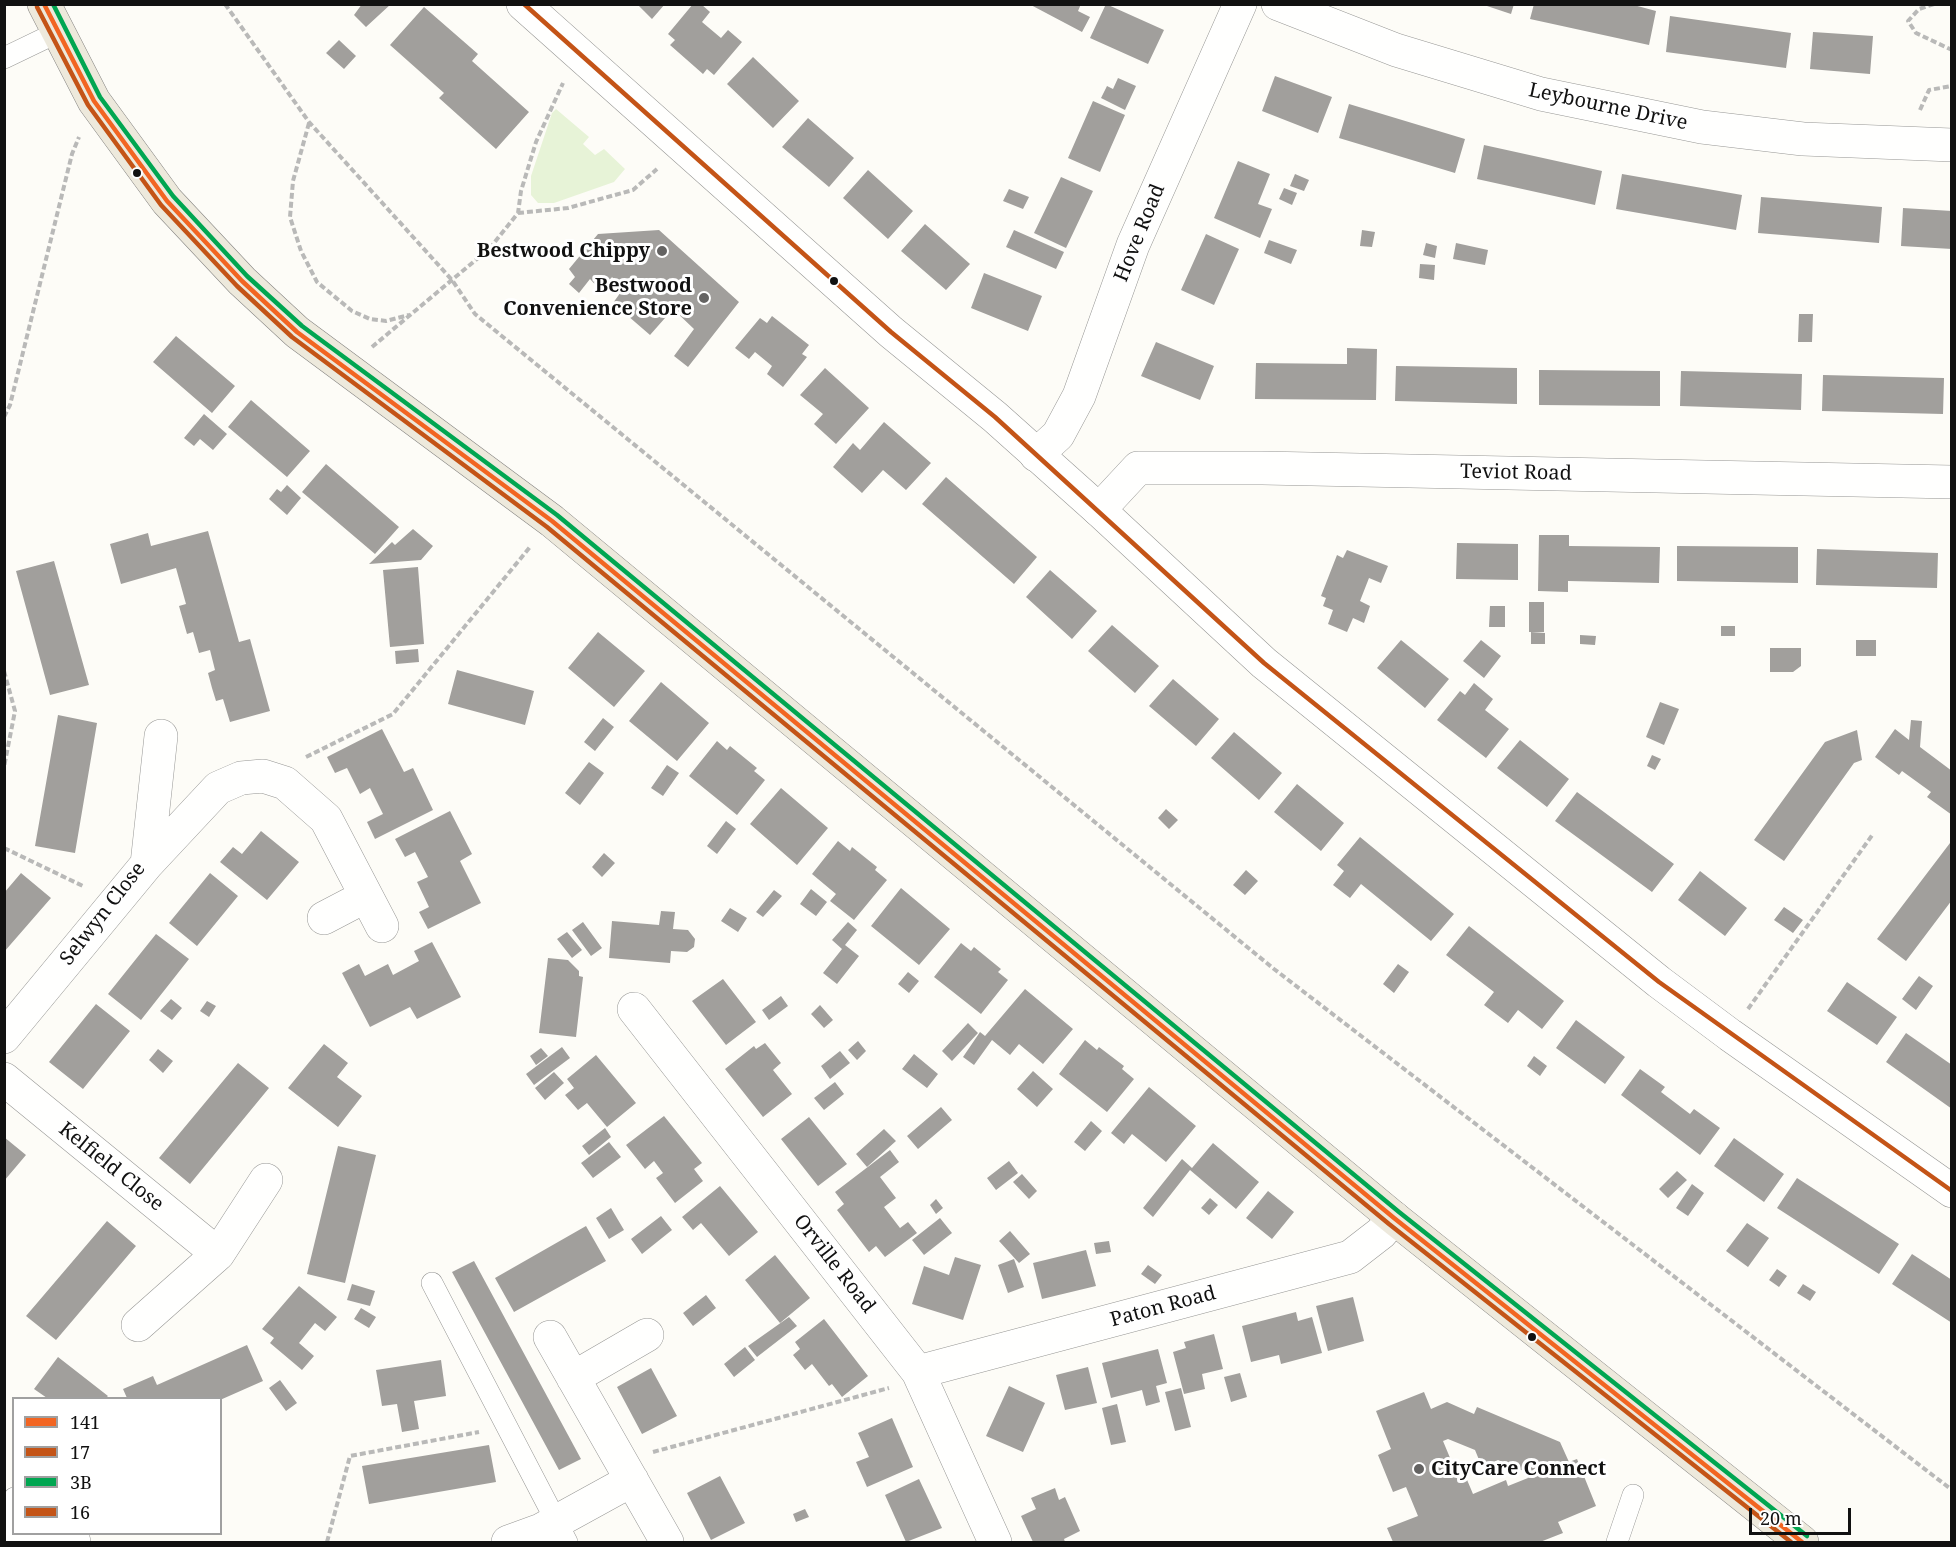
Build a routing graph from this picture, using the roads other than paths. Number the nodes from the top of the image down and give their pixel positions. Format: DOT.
graph roads {
  1 [pos="523,4"];
  2 [pos="1240,4"];
  3 [pos="1278,4"];
  4 [pos="51,18"];
  5 [pos="4,58"];
  6 [pos="1952,145"];
  7 [pos="1036,455"];
  8 [pos="1952,482"];
  9 [pos="1100,510"];
  10 [pos="161,736"];
  11 [pos="147,864"];
  12 [pos="366,896"];
  13 [pos="324,918"];
  14 [pos="382,926"];
  15 [pos="634,1009"];
  16 [pos="4,1037"];
  17 [pos="4,1079"];
  18 [pos="266,1180"];
  19 [pos="1952,1191"];
  20 [pos="1394,1218"];
  21 [pos="218,1254"];
  22 [pos="432,1283"];
  23 [pos="138,1325"];
  24 [pos="647,1335"];
  25 [pos="550,1337"];
  26 [pos="918,1372"];
  27 [pos="573,1378"];
  28 [pos="626,1470"];
  29 [pos="1633,1495"];
  30 [pos="12,1508"];
  31 [pos="562,1532"];
  32 [pos="6,1537"];
  33 [pos="74,1542"];
  34 [pos="508,1542"];
  35 [pos="666,1542"];
  36 [pos="994,1542"];
  37 [pos="1617,1542"];
  38 [pos="1802,1542"];
  1 -- 7 [label="street"];
  2 -- 7 [label="street, Hove Road"];
  3 -- 6 [label="street, Leybourne Drive"];
  4 -- 5 [label="lane"];
  4 -- 20 [label="main road"];
  7 -- 9 [label="street"];
  8 -- 9 [label="street, Teviot Road"];
  9 -- 19 [label="street"];
  10 -- 11 [label="street, Selwyn Close"];
  11 -- 12 [label="street"];
  11 -- 16 [label="street, Selwyn Close"];
  12 -- 13 [label="street"];
  12 -- 14 [label="street"];
  15 -- 26 [label="street, Orville Road"];
  17 -- 21 [label="street, Kelfield Close"];
  18 -- 21 [label="street"];
  20 -- 26 [label="street, Paton Road"];
  20 -- 38 [label="main road"];
  21 -- 23 [label="street"];
  22 -- 31 [label="lane"];
  24 -- 27 [label="street"];
  25 -- 27 [label="street"];
  26 -- 36 [label="street, Orville Road"];
  27 -- 28 [label="street"];
  28 -- 31 [label="street"];
  28 -- 35 [label="street"];
  29 -- 37 [label="lane"];
  30 -- 32 [label="lane"];
  31 -- 34 [label="street"];
  32 -- 33 [label="street"];
}
